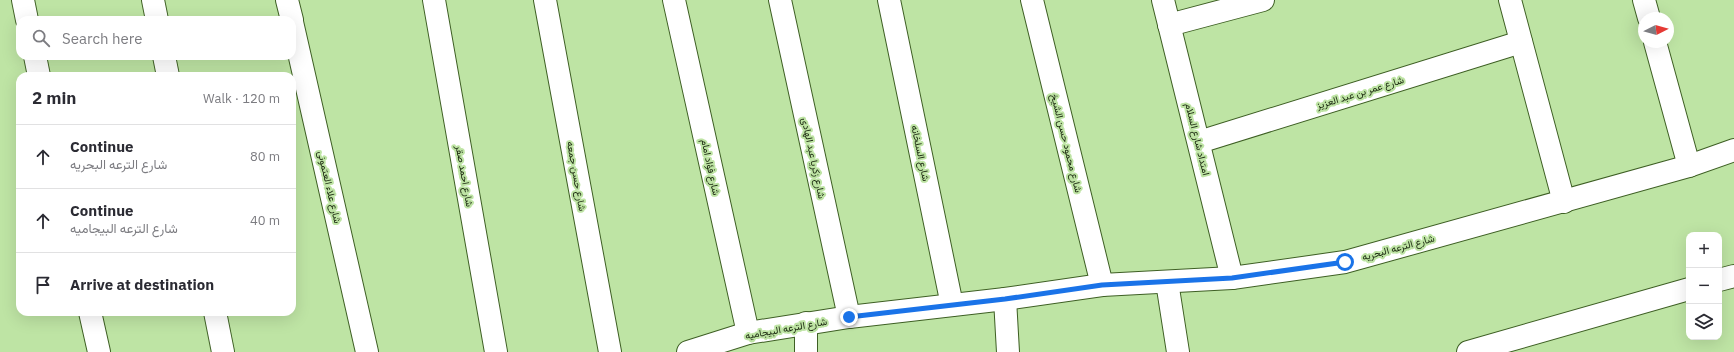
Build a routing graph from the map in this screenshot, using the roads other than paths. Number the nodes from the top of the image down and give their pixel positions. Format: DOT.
graph roads {
  1 [pos="23,0"];
  2 [pos="153,0"];
  3 [pos="287,0"];
  4 [pos="434,0"];
  5 [pos="545,0"];
  6 [pos="674,0"];
  7 [pos="780,0"];
  8 [pos="889,0"];
  9 [pos="1032,0"];
  10 [pos="1163,0"];
  11 [pos="1262,0"];
  12 [pos="1510,0"];
  13 [pos="1644,0"];
  14 [pos="1647,12"];
  15 [pos="26,16"];
  16 [pos="156,16"];
  17 [pos="291,16"];
  18 [pos="1170,25"];
  19 [pos="296,39"];
  20 [pos="1521,42"];
  21 [pos="1657,48"];
  22 [pos="36,60"];
  23 [pos="165,60"];
  24 [pos="38,72"];
  25 [pos="167,72"];
  26 [pos="1199,142"];
  27 [pos="1734,150"];
  28 [pos="1689,166"];
  29 [pos="1564,202"];
  30 [pos="1734,276"];
  31 [pos="1232,278"];
  32 [pos="1722,279"];
  33 [pos="1167,282"];
  34 [pos="1102,285"];
  35 [pos="1686,290"];
  36 [pos="1005,299"];
  37 [pos="952,305"];
  38 [pos="91,316"];
  39 [pos="216,316"];
  40 [pos="849,317"];
  41 [pos="806,323"];
  42 [pos="748,333"];
  43 [pos="99,352"];
  44 [pos="222,352"];
  45 [pos="367,352"];
  46 [pos="496,352"];
  47 [pos="610,352"];
  48 [pos="688,352"];
  49 [pos="806,352"];
  50 [pos="1008,352"];
  51 [pos="1178,352"];
  52 [pos="1468,352"];
  1 -- 15 [label="street"];
  2 -- 16 [label="street"];
  3 -- 17 [label="street, شارع علاء العتمونى"];
  4 -- 46 [label="street, شارع احمد صقر"];
  5 -- 47 [label="street, شارع حسن جمعه"];
  6 -- 42 [label="street, شارع فؤاد امام"];
  7 -- 40 [label="street, شارع زكريا عبد الهادى"];
  8 -- 37 [label="street, شارع السلخانه"];
  9 -- 34 [label="street, شارع محمود حسن الشيخ"];
  10 -- 18 [label="street, امتداد شارع السلام"];
  11 -- 18 [label="street"];
  12 -- 20 [label="street"];
  13 -- 14 [label="street"];
  18 -- 26 [label="street, امتداد شارع السلام"];
  19 -- 45 [label="street, شارع علاء العتمونى"];
  20 -- 26 [label="street, شارع عمر بن عبد العزيز"];
  20 -- 29 [label="street"];
  21 -- 28 [label="street"];
  22 -- 24 [label="street"];
  23 -- 25 [label="street"];
  26 -- 31 [label="street, امتداد شارع السلام"];
  27 -- 28 [label="street, شارع الترعه البحريه"];
  28 -- 29 [label="street, شارع الترعه البحريه"];
  29 -- 31 [label="street, شارع الترعه البحريه"];
  30 -- 32 [label="street"];
  31 -- 33 [label="street, شارع الترعه البحريه"];
  33 -- 34 [label="street, شارع الترعه البحريه"];
  33 -- 51 [label="street"];
  34 -- 36 [label="street, شارع الترعه البحريه"];
  35 -- 52 [label="street"];
  36 -- 37 [label="street, شارع الترعه البيجاميه"];
  36 -- 50 [label="street"];
  37 -- 40 [label="street, شارع الترعه البيجاميه"];
  38 -- 43 [label="street"];
  39 -- 44 [label="street"];
  40 -- 41 [label="street, شارع الترعه البيجاميه"];
  41 -- 42 [label="street, شارع الترعه البيجاميه"];
  41 -- 49 [label="street"];
  42 -- 48 [label="street, شارع الترعه البيجاميه"];
}
